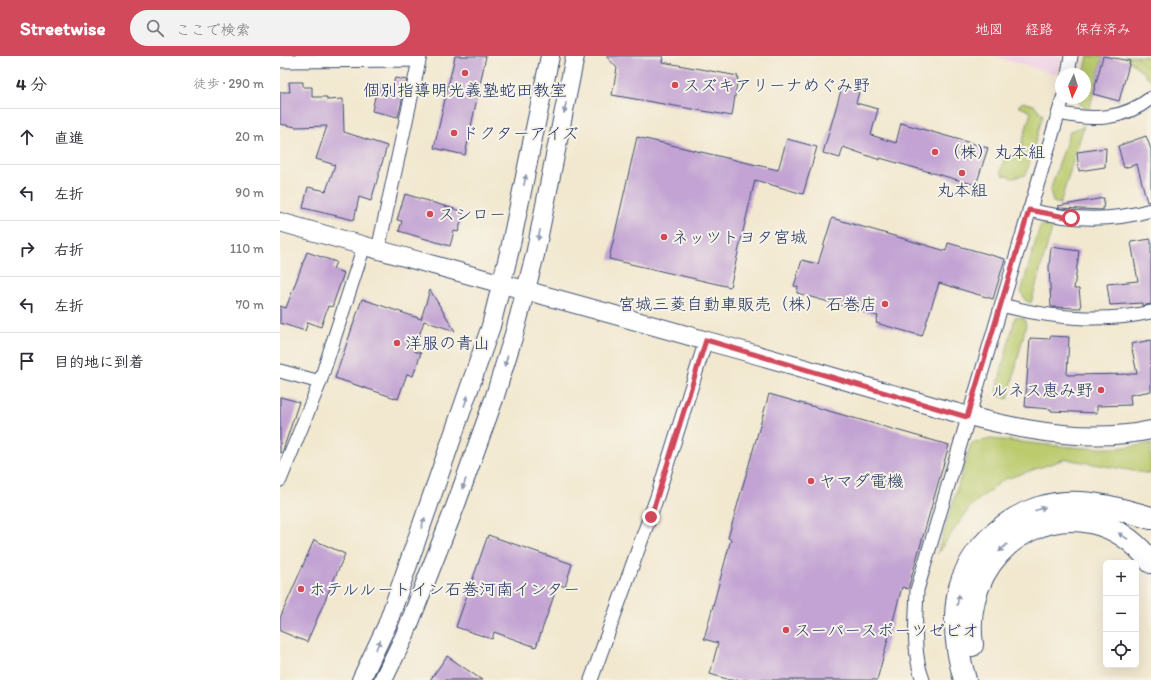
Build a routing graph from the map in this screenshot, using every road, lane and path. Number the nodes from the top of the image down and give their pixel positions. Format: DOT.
graph roads {
  1 [pos="550,56"];
  2 [pos="575,56"];
  3 [pos="1071,56"];
  4 [pos="420,58"];
  5 [pos="280,61"];
  6 [pos="1069,68"];
  7 [pos="1151,98"];
  8 [pos="1061,104"];
  9 [pos="1059,113"];
  10 [pos="1029,210"];
  11 [pos="1151,210"];
  12 [pos="280,222"];
  13 [pos="371,248"];
  14 [pos="500,284"];
  15 [pos="526,292"];
  16 [pos="1002,305"];
  17 [pos="1151,312"];
  18 [pos="706,340"];
  19 [pos="280,371"];
  20 [pos="320,382"];
  21 [pos="967,417"];
  22 [pos="1151,430"];
  23 [pos="280,480"];
  24 [pos="1151,518"];
  25 [pos="1151,562"];
  26 [pos="361,680"];
  27 [pos="383,680"];
  28 [pos="591,680"];
  29 [pos="923,680"];
  30 [pos="965,680"];
  31 [pos="980,680"];
  14 -- 1 [label="street, one-way"];
  2 -- 15 [label="street, one-way"];
  3 -- 6 [label="street"];
  4 -- 5 [label="street"];
  4 -- 13 [label="street"];
  7 -- 9 [label="street"];
  8 -- 9 [label="street"];
  9 -- 10 [label="street"];
  10 -- 11 [label="street"];
  10 -- 16 [label="street"];
  12 -- 13 [label="street"];
  13 -- 14 [label="street"];
  13 -- 20 [label="street"];
  14 -- 15 [label="street"];
  26 -- 14 [label="street, one-way"];
  15 -- 18 [label="street"];
  15 -- 27 [label="street, one-way"];
  16 -- 17 [label="street"];
  16 -- 21 [label="street"];
  18 -- 21 [label="street"];
  18 -- 28 [label="street"];
  19 -- 20 [label="street"];
  20 -- 23 [label="street"];
  21 -- 22 [label="street"];
  21 -- 29 [label="street"];
  30 -- 24 [label="highway, one-way"];
  25 -- 31 [label="highway, one-way"];
}
